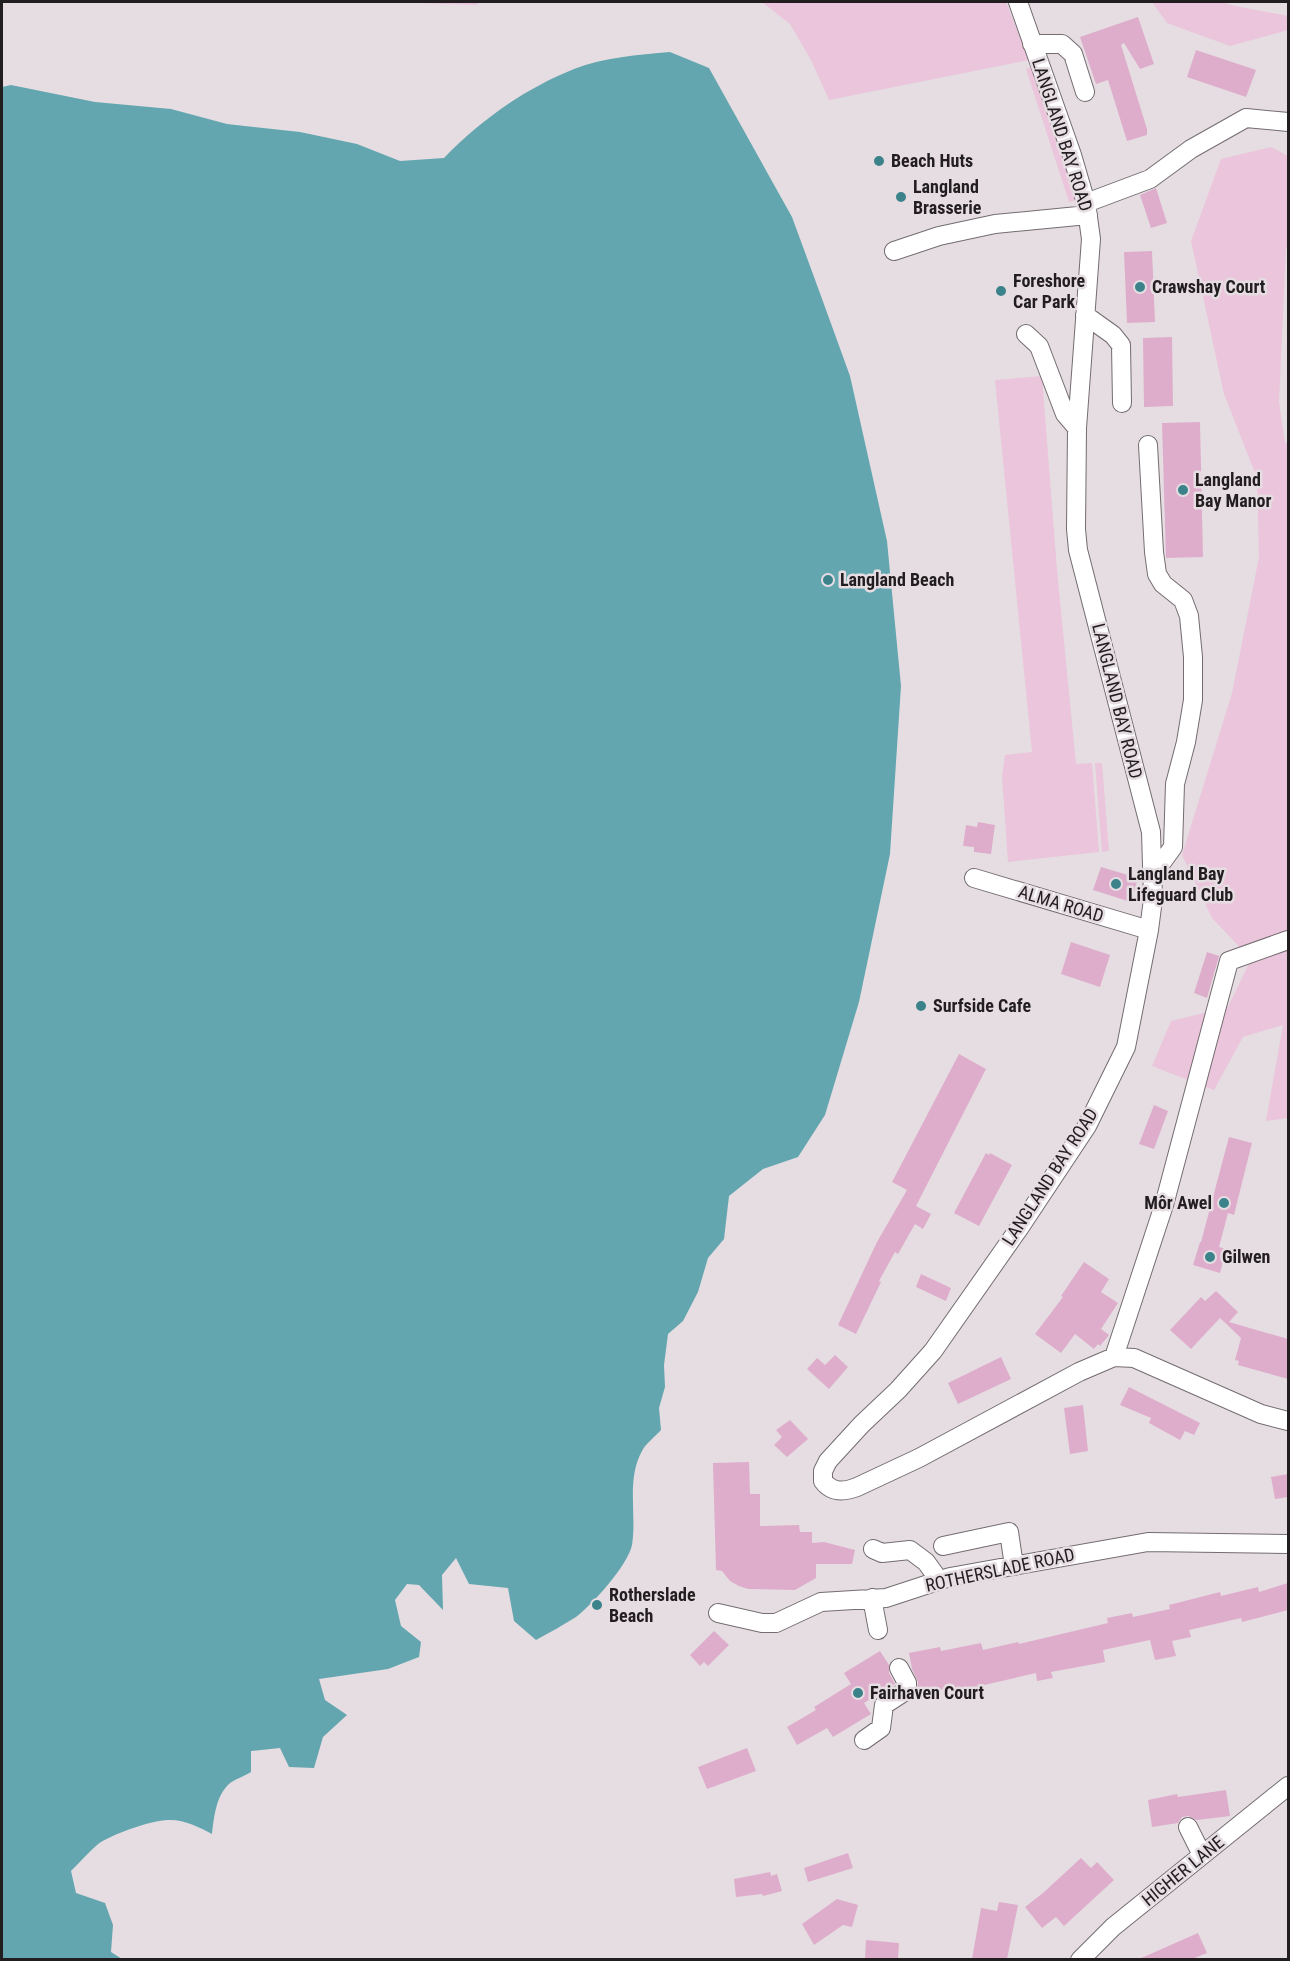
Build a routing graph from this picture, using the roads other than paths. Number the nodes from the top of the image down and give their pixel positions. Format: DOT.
graph roads {
  1 [pos="1018,2"];
  2 [pos="1032,44"];
  3 [pos="1085,92"];
  4 [pos="1288,122"];
  5 [pos="1087,209"];
  6 [pos="894,251"];
  7 [pos="1086,315"];
  8 [pos="1026,334"];
  9 [pos="1122,403"];
  10 [pos="1077,428"];
  11 [pos="1148,445"];
  12 [pos="1152,876"];
  13 [pos="974,878"];
  14 [pos="1149,930"];
  15 [pos="1288,940"];
  16 [pos="1114,1357"];
  17 [pos="1288,1421"];
  18 [pos="1288,1544"];
  19 [pos="943,1546"];
  20 [pos="873,1549"];
  21 [pos="1014,1566"];
  22 [pos="939,1580"];
  23 [pos="872,1598"];
  24 [pos="718,1613"];
  25 [pos="878,1630"];
  26 [pos="899,1668"];
  27 [pos="864,1740"];
  28 [pos="1288,1786"];
  29 [pos="1188,1827"];
  30 [pos="1202,1856"];
  31 [pos="1080,1959"];
  1 -- 2 [label="street, LANGLAND BAY ROAD"];
  2 -- 3 [label="street"];
  2 -- 5 [label="street, LANGLAND BAY ROAD"];
  4 -- 5 [label="street"];
  5 -- 6 [label="street"];
  5 -- 7 [label="street, LANGLAND BAY ROAD"];
  7 -- 9 [label="street"];
  7 -- 10 [label="street, LANGLAND BAY ROAD"];
  8 -- 10 [label="street"];
  10 -- 12 [label="street, LANGLAND BAY ROAD"];
  11 -- 12 [label="street"];
  12 -- 14 [label="street, LANGLAND BAY ROAD"];
  13 -- 14 [label="street, ALMA ROAD"];
  14 -- 16 [label="street, LANGLAND BAY ROAD"];
  15 -- 16 [label="street"];
  16 -- 17 [label="street"];
  18 -- 21 [label="street, ROTHERSLADE ROAD"];
  19 -- 21 [label="street"];
  20 -- 22 [label="street"];
  21 -- 22 [label="street, ROTHERSLADE ROAD"];
  22 -- 23 [label="street, ROTHERSLADE ROAD"];
  23 -- 24 [label="street, ROTHERSLADE ROAD"];
  23 -- 25 [label="street"];
  26 -- 27 [label="street"];
  28 -- 30 [label="street, HIGHER LANE"];
  29 -- 30 [label="street"];
  30 -- 31 [label="street, HIGHER LANE"];
}
